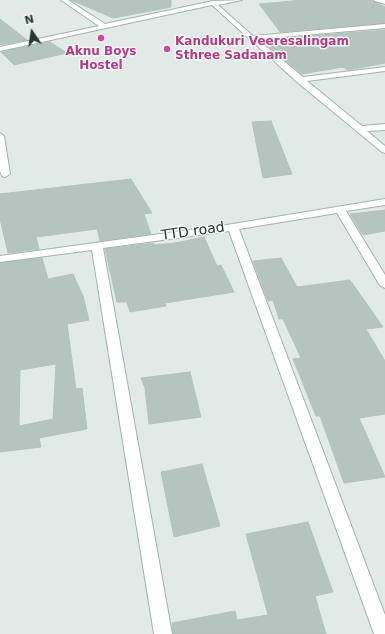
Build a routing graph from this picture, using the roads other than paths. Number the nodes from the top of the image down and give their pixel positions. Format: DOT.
graph roads {
  1 [pos="64,0"];
  2 [pos="194,0"];
  3 [pos="239,0"];
  4 [pos="377,0"];
  5 [pos="385,2"];
  6 [pos="213,3"];
  7 [pos="202,5"];
  8 [pos="385,26"];
  9 [pos="105,27"];
  10 [pos="251,38"];
  11 [pos="0,49"];
  12 [pos="385,69"];
  13 [pos="300,80"];
  14 [pos="385,127"];
  15 [pos="359,129"];
  16 [pos="0,136"];
  17 [pos="385,150"];
  18 [pos="5,174"];
  19 [pos="385,202"];
  20 [pos="340,209"];
  21 [pos="233,227"];
  22 [pos="97,245"];
  23 [pos="0,259"];
  24 [pos="385,284"];
  25 [pos="164,634"];
  26 [pos="383,634"];
  1 -- 9 [label="street"];
  2 -- 7 [label="street"];
  3 -- 6 [label="street"];
  4 -- 5 [label="street"];
  6 -- 7 [label="street"];
  6 -- 10 [label="street"];
  7 -- 9 [label="street"];
  8 -- 10 [label="street"];
  9 -- 11 [label="street"];
  10 -- 13 [label="street"];
  12 -- 13 [label="street"];
  13 -- 15 [label="street"];
  14 -- 15 [label="street"];
  15 -- 17 [label="street"];
  16 -- 18 [label="street"];
  19 -- 20 [label="street, TTD road"];
  20 -- 21 [label="street, TTD road"];
  20 -- 24 [label="street"];
  21 -- 22 [label="street, TTD road"];
  21 -- 26 [label="street"];
  22 -- 23 [label="street, TTD road"];
  22 -- 25 [label="street"];
}
